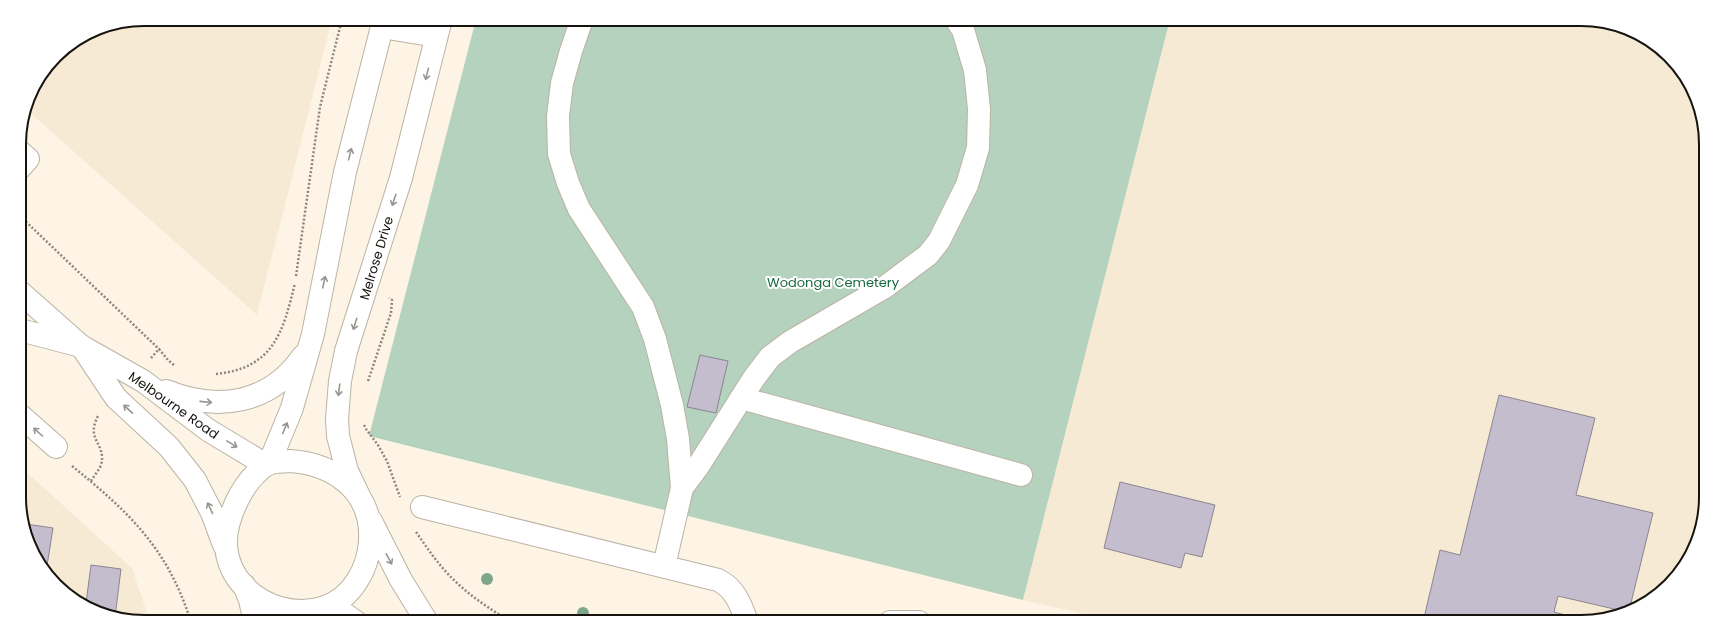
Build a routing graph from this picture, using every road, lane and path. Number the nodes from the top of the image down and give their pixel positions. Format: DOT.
graph roads {
  1 [pos="340,26"];
  2 [pos="382,26"];
  3 [pos="416,26"];
  4 [pos="580,26"];
  5 [pos="960,26"];
  6 [pos="438,28"];
  7 [pos="26,222"];
  8 [pos="298,267"];
  9 [pos="325,275"];
  10 [pos="366,288"];
  11 [pos="26,297"];
  12 [pos="26,332"];
  13 [pos="313,334"];
  14 [pos="81,346"];
  15 [pos="158,349"];
  16 [pos="177,367"];
  17 [pos="212,374"];
  18 [pos="139,379"];
  19 [pos="366,386"];
  20 [pos="116,398"];
  21 [pos="741,398"];
  22 [pos="26,421"];
  23 [pos="364,424"];
  24 [pos="56,448"];
  25 [pos="268,464"];
  26 [pos="1021,475"];
  27 [pos="91,481"];
  28 [pos="682,488"];
  29 [pos="363,504"];
  30 [pos="412,505"];
  31 [pos="415,530"];
  32 [pos="228,558"];
  33 [pos="664,566"];
  34 [pos="244,585"];
  35 [pos="328,611"];
  36 [pos="188,615"];
  37 [pos="253,615"];
  38 [pos="338,615"];
  39 [pos="423,615"];
  40 [pos="500,615"];
  41 [pos="744,615"];
  1 -- 8 [label="path"];
  9 -- 2 [label="main road, one-way"];
  3 -- 6 [label="main road"];
  4 -- 28 [label="main road"];
  5 -- 21 [label="main road"];
  6 -- 10 [label="main road, Melrose Drive, one-way"];
  7 -- 15 [label="path"];
  8 -- 9 [label="path"];
  8 -- 17 [label="path"];
  13 -- 9 [label="main road, one-way"];
  10 -- 19 [label="path"];
  10 -- 29 [label="main road, Melrose Drive, one-way"];
  11 -- 14 [label="main road, Melbourne Road"];
  12 -- 14 [label="main road, Melbourne Road"];
  18 -- 13 [label="main road, one-way"];
  25 -- 13 [label="main road, one-way"];
  14 -- 18 [label="main road, Melbourne Road"];
  14 -- 20 [label="main road, Melbourne Road"];
  15 -- 16 [label="path"];
  15 -- 18 [label="path"];
  18 -- 25 [label="main road, Melbourne Road, one-way"];
  20 -- 27 [label="path"];
  32 -- 20 [label="main road, Melbourne Road, one-way"];
  21 -- 26 [label="main road"];
  21 -- 28 [label="main road"];
  24 -- 22 [label="main road, one-way"];
  23 -- 30 [label="path"];
  24 -- 27 [label="path"];
  25 -- 29 [label="main road"];
  25 -- 32 [label="main road"];
  27 -- 36 [label="path"];
  28 -- 33 [label="main road"];
  29 -- 35 [label="main road"];
  29 -- 39 [label="main road, one-way"];
  30 -- 33 [label="main road"];
  31 -- 40 [label="path"];
  32 -- 34 [label="main road"];
  33 -- 41 [label="main road"];
  34 -- 35 [label="main road"];
  34 -- 37 [label="main road"];
  35 -- 38 [label="main road"];
}
